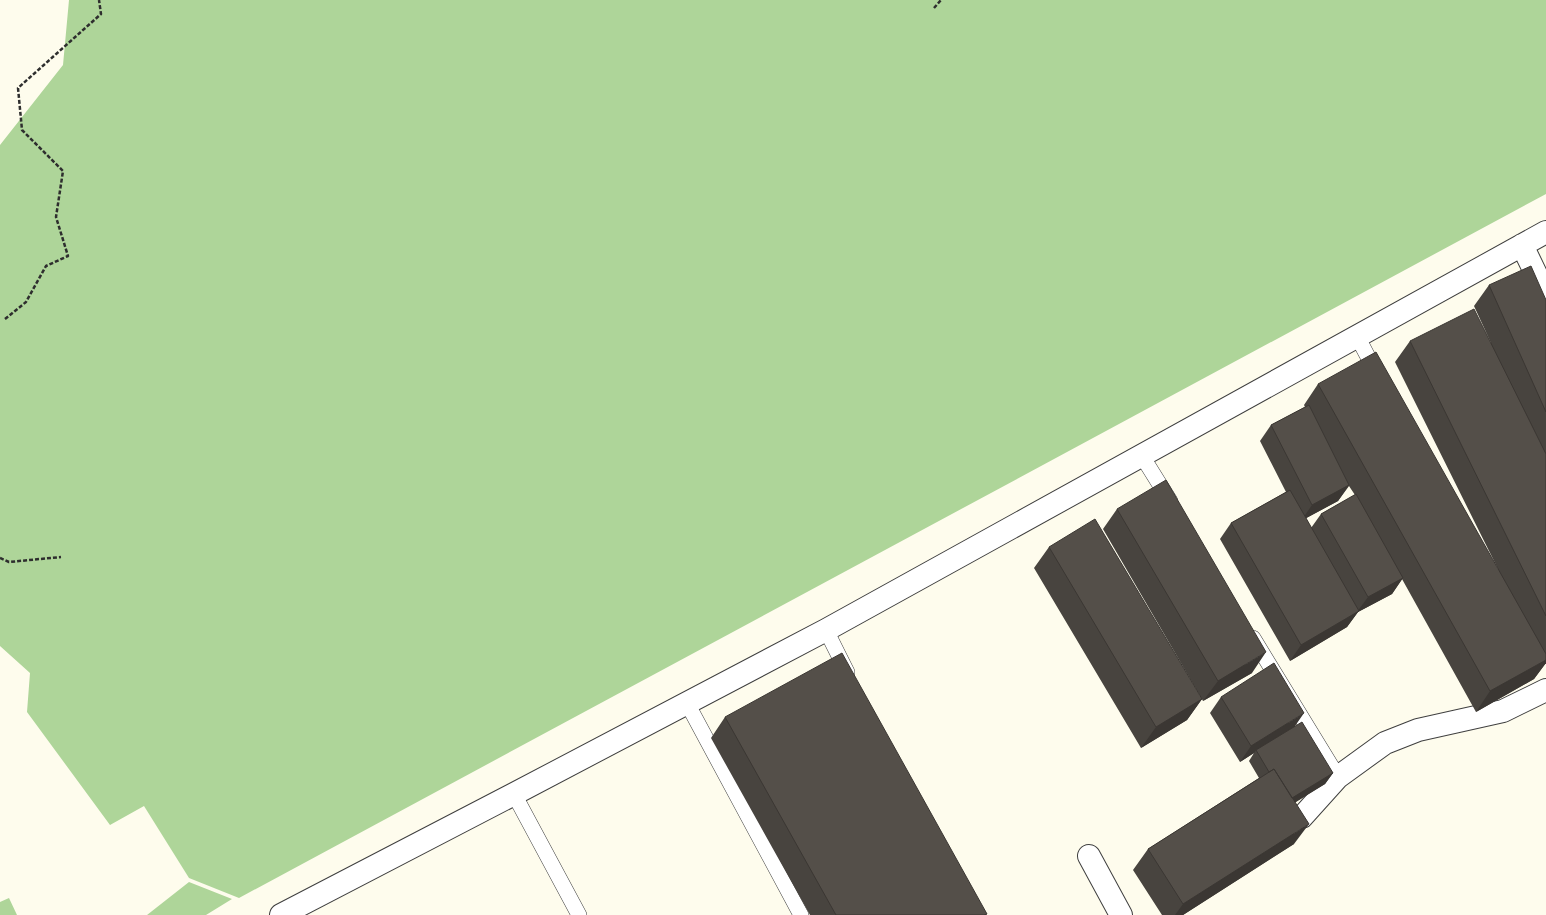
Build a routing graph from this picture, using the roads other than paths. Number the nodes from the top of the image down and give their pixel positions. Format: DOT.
graph roads {
  1 [pos="1546,232"];
  2 [pos="1522,246"];
  3 [pos="1546,295"];
  4 [pos="1357,336"];
  5 [pos="1383,384"];
  6 [pos="1142,456"];
  7 [pos="1179,516"];
  8 [pos="1244,623"];
  9 [pos="826,630"];
  10 [pos="854,687"];
  11 [pos="1546,690"];
  12 [pos="687,703"];
  13 [pos="1338,777"];
  14 [pos="514,794"];
  15 [pos="1302,817"];
  16 [pos="1089,856"];
  17 [pos="281,915"];
  18 [pos="579,915"];
  19 [pos="801,915"];
  20 [pos="1121,915"];
  1 -- 2 [label="street"];
  2 -- 3 [label="street"];
  2 -- 4 [label="street"];
  4 -- 5 [label="lane"];
  4 -- 6 [label="street"];
  6 -- 7 [label="lane"];
  6 -- 9 [label="street"];
  8 -- 13 [label="lane"];
  9 -- 10 [label="lane"];
  9 -- 12 [label="street"];
  11 -- 13 [label="street"];
  12 -- 14 [label="street"];
  12 -- 19 [label="lane"];
  13 -- 15 [label="street"];
  14 -- 17 [label="street"];
  14 -- 18 [label="lane"];
  16 -- 20 [label="street"];
}
